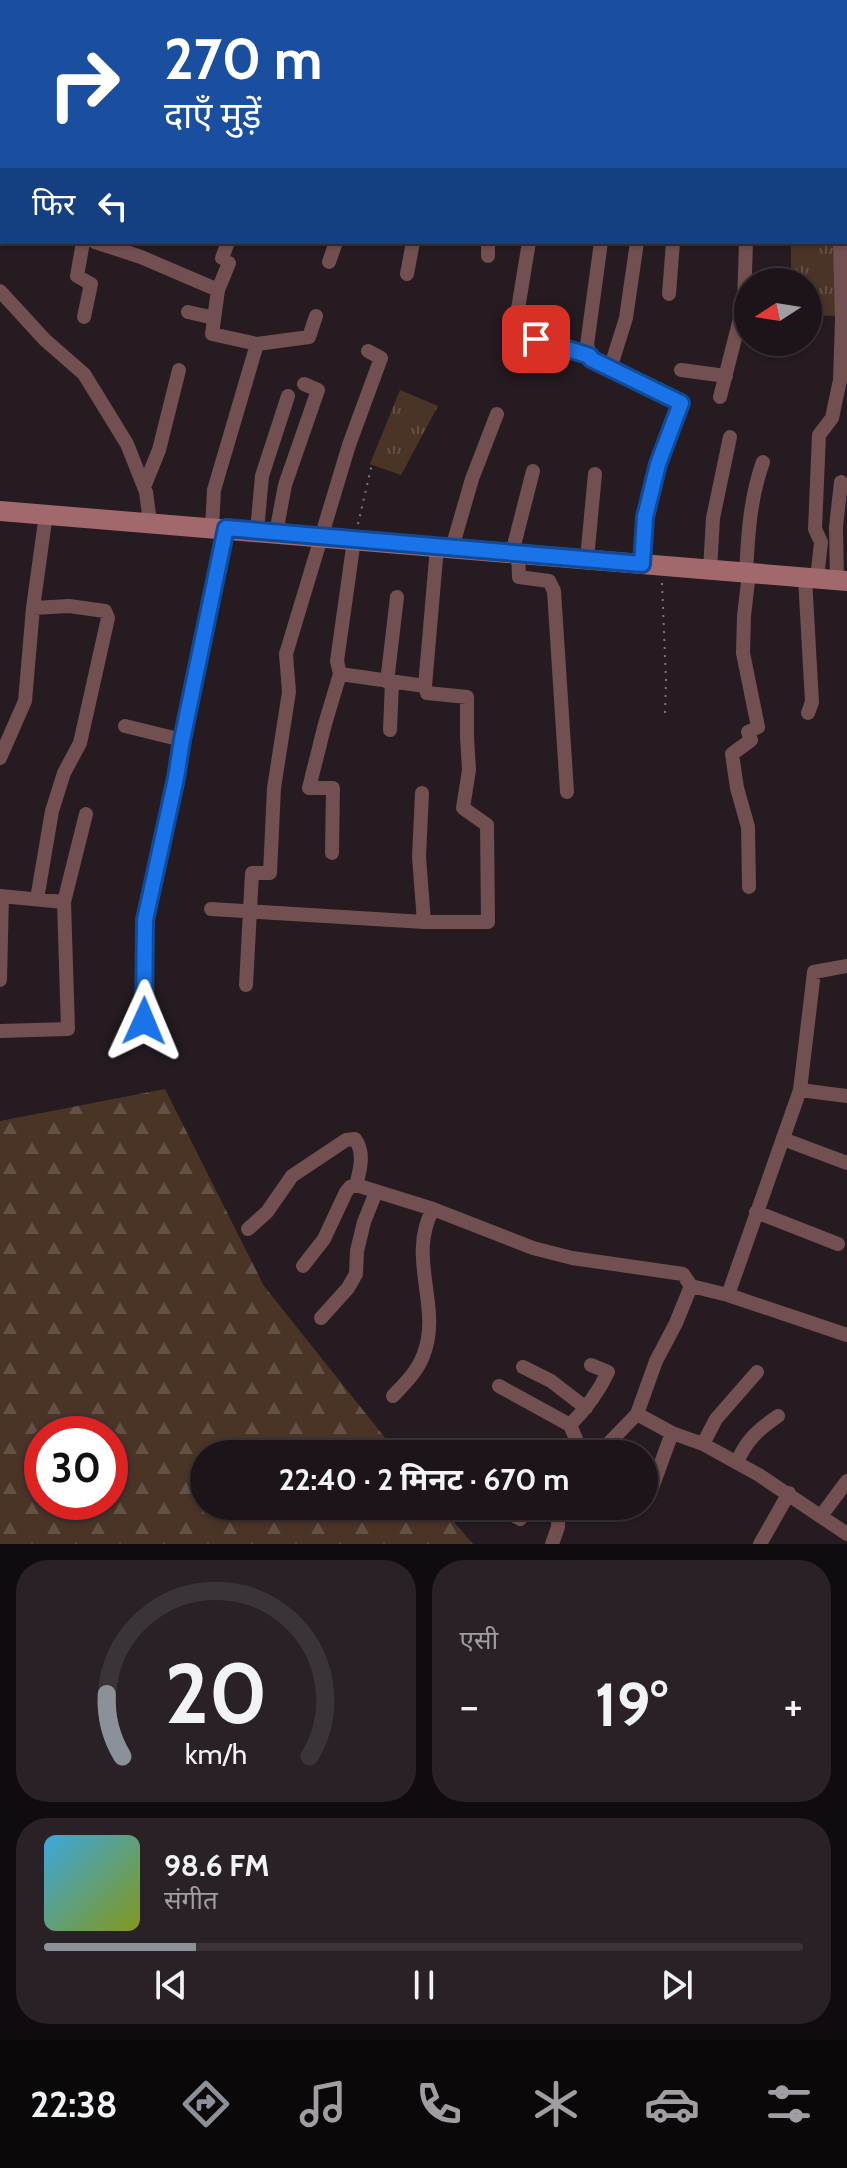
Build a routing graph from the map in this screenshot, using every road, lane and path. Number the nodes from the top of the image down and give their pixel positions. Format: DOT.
graph roads {
  1 [pos="83,244"];
  2 [pos="101,244"];
  3 [pos="228,244"];
  4 [pos="335,244"];
  5 [pos="413,244"];
  6 [pos="529,244"];
  7 [pos="601,244"];
  8 [pos="637,244"];
  9 [pos="673,244"];
  10 [pos="746,244"];
  11 [pos="840,244"];
  12 [pos="329,262"];
  13 [pos="407,274"];
  14 [pos="218,290"];
  15 [pos="0,291"];
  16 [pos="669,294"];
  17 [pos="518,309"];
  18 [pos="188,312"];
  19 [pos="316,316"];
  20 [pos="84,317"];
  21 [pos="214,318"];
  22 [pos="257,344"];
  23 [pos="368,351"];
  24 [pos="590,356"];
  25 [pos="526,365"];
  26 [pos="610,369"];
  27 [pos="179,370"];
  28 [pos="681,370"];
  29 [pos="726,376"];
  30 [pos="304,384"];
  31 [pos="288,396"];
  32 [pos="720,397"];
  33 [pos="497,414"];
  34 [pos="730,437"];
  35 [pos="763,462"];
  36 [pos="372,464"];
  37 [pos="533,471"];
  38 [pos="595,474"];
  39 [pos="841,482"];
  40 [pos="144,487"];
  41 [pos="0,511"];
  42 [pos="46,514"];
  43 [pos="150,522"];
  44 [pos="219,528"];
  45 [pos="266,532"];
  46 [pos="322,538"];
  47 [pos="354,540"];
  48 [pos="445,548"];
  49 [pos="515,554"];
  50 [pos="587,559"];
  51 [pos="651,565"];
  52 [pos="710,570"];
  53 [pos="747,573"];
  54 [pos="827,580"];
  55 [pos="397,597"];
  56 [pos="33,608"];
  57 [pos="340,674"];
  58 [pos="390,682"];
  59 [pos="425,686"];
  60 [pos="665,713"];
  61 [pos="808,713"];
  62 [pos="125,726"];
  63 [pos="390,730"];
  64 [pos="182,740"];
  65 [pos="0,758"];
  66 [pos="567,792"];
  67 [pos="422,793"];
  68 [pos="86,814"];
  69 [pos="332,853"];
  70 [pos="749,887"];
  71 [pos="1,896"];
  72 [pos="37,899"];
  73 [pos="64,902"];
  74 [pos="211,909"];
  75 [pos="250,913"];
  76 [pos="424,922"];
  77 [pos="847,966"];
  78 [pos="0,980"];
  79 [pos="246,985"];
  80 [pos="144,1021"];
  81 [pos="0,1031"];
  82 [pos="800,1090"];
  83 [pos="847,1096"];
  84 [pos="783,1139"];
  85 [pos="847,1163"];
  86 [pos="356,1185"];
  87 [pos="376,1192"];
  88 [pos="433,1209"];
  89 [pos="756,1212"];
  90 [pos="248,1229"];
  91 [pos="838,1244"];
  92 [pos="303,1266"];
  93 [pos="691,1286"];
  94 [pos="728,1295"];
  95 [pos="321,1318"];
  96 [pos="847,1335"];
  97 [pos="591,1365"];
  98 [pos="523,1367"];
  99 [pos="757,1372"];
  100 [pos="499,1386"];
  101 [pos="393,1396"];
  102 [pos="586,1408"];
  103 [pos="637,1414"];
  104 [pos="778,1416"];
  105 [pos="570,1425"];
  106 [pos="672,1433"];
  107 [pos="576,1440"];
  108 [pos="612,1440"];
  109 [pos="703,1444"];
  110 [pos="737,1463"];
  111 [pos="658,1471"];
  112 [pos="847,1481"];
  113 [pos="789,1493"];
  114 [pos="821,1516"];
  115 [pos="558,1520"];
  116 [pos="847,1534"];
  117 [pos="552,1544"];
  118 [pos="760,1544"];
  1 -- 20 [label="street"];
  2 -- 14 [label="street"];
  3 -- 14 [label="street"];
  4 -- 12 [label="street"];
  5 -- 13 [label="street"];
  6 -- 17 [label="street"];
  7 -- 24 [label="street"];
  8 -- 26 [label="street"];
  9 -- 16 [label="street"];
  10 -- 29 [label="street"];
  11 -- 54 [label="street"];
  14 -- 21 [label="street"];
  15 -- 40 [label="street"];
  18 -- 21 [label="street"];
  19 -- 22 [label="street"];
  21 -- 22 [label="street"];
  22 -- 44 [label="street"];
  23 -- 46 [label="street"];
  24 -- 25 [label="street"];
  24 -- 26 [label="street"];
  26 -- 51 [label="street"];
  27 -- 40 [label="street"];
  28 -- 29 [label="street"];
  29 -- 32 [label="street"];
  30 -- 45 [label="street"];
  31 -- 45 [label="street"];
  33 -- 48 [label="street"];
  34 -- 52 [label="street"];
  35 -- 53 [label="street"];
  36 -- 47 [label="path"];
  37 -- 49 [label="street"];
  38 -- 50 [label="street"];
  39 -- 54 [label="street"];
  40 -- 43 [label="street"];
  41 -- 42 [label="main road"];
  42 -- 43 [label="main road"];
  42 -- 56 [label="street"];
  43 -- 44 [label="main road"];
  44 -- 45 [label="main road"];
  44 -- 64 [label="street"];
  45 -- 46 [label="main road"];
  46 -- 47 [label="main road"];
  46 -- 75 [label="street"];
  47 -- 48 [label="main road"];
  47 -- 57 [label="street"];
  48 -- 49 [label="main road"];
  48 -- 59 [label="street"];
  49 -- 50 [label="main road"];
  49 -- 66 [label="street"];
  50 -- 51 [label="main road"];
  51 -- 52 [label="main road"];
  51 -- 60 [label="path"];
  52 -- 53 [label="main road"];
  53 -- 54 [label="main road"];
  53 -- 70 [label="street"];
  54 -- 61 [label="street"];
  55 -- 58 [label="street"];
  56 -- 65 [label="street"];
  56 -- 72 [label="street"];
  57 -- 58 [label="street"];
  57 -- 69 [label="street"];
  58 -- 59 [label="street"];
  58 -- 63 [label="street"];
  59 -- 76 [label="street"];
  62 -- 64 [label="street"];
  64 -- 80 [label="street"];
  67 -- 76 [label="street"];
  68 -- 73 [label="street"];
  71 -- 72 [label="street"];
  71 -- 78 [label="street"];
  72 -- 73 [label="street"];
  73 -- 81 [label="street"];
  74 -- 75 [label="street"];
  75 -- 76 [label="street"];
  75 -- 79 [label="street"];
  77 -- 82 [label="street"];
  82 -- 83 [label="street"];
  82 -- 84 [label="street"];
  84 -- 85 [label="street"];
  84 -- 89 [label="street"];
  86 -- 87 [label="street"];
  86 -- 90 [label="street"];
  86 -- 92 [label="street"];
  87 -- 88 [label="street"];
  87 -- 95 [label="street"];
  88 -- 93 [label="street"];
  88 -- 101 [label="street"];
  89 -- 91 [label="street"];
  89 -- 94 [label="street"];
  93 -- 94 [label="street"];
  93 -- 103 [label="street"];
  94 -- 96 [label="street"];
  97 -- 102 [label="street"];
  98 -- 102 [label="street"];
  99 -- 109 [label="street"];
  100 -- 105 [label="street"];
  102 -- 105 [label="street"];
  103 -- 106 [label="street"];
  103 -- 108 [label="street"];
  104 -- 110 [label="street"];
  105 -- 107 [label="street"];
  106 -- 109 [label="street"];
  106 -- 111 [label="street"];
  109 -- 110 [label="street"];
  110 -- 113 [label="street"];
  112 -- 114 [label="street"];
  113 -- 114 [label="street"];
  113 -- 118 [label="street"];
  114 -- 116 [label="street"];
  115 -- 117 [label="street"];
}
